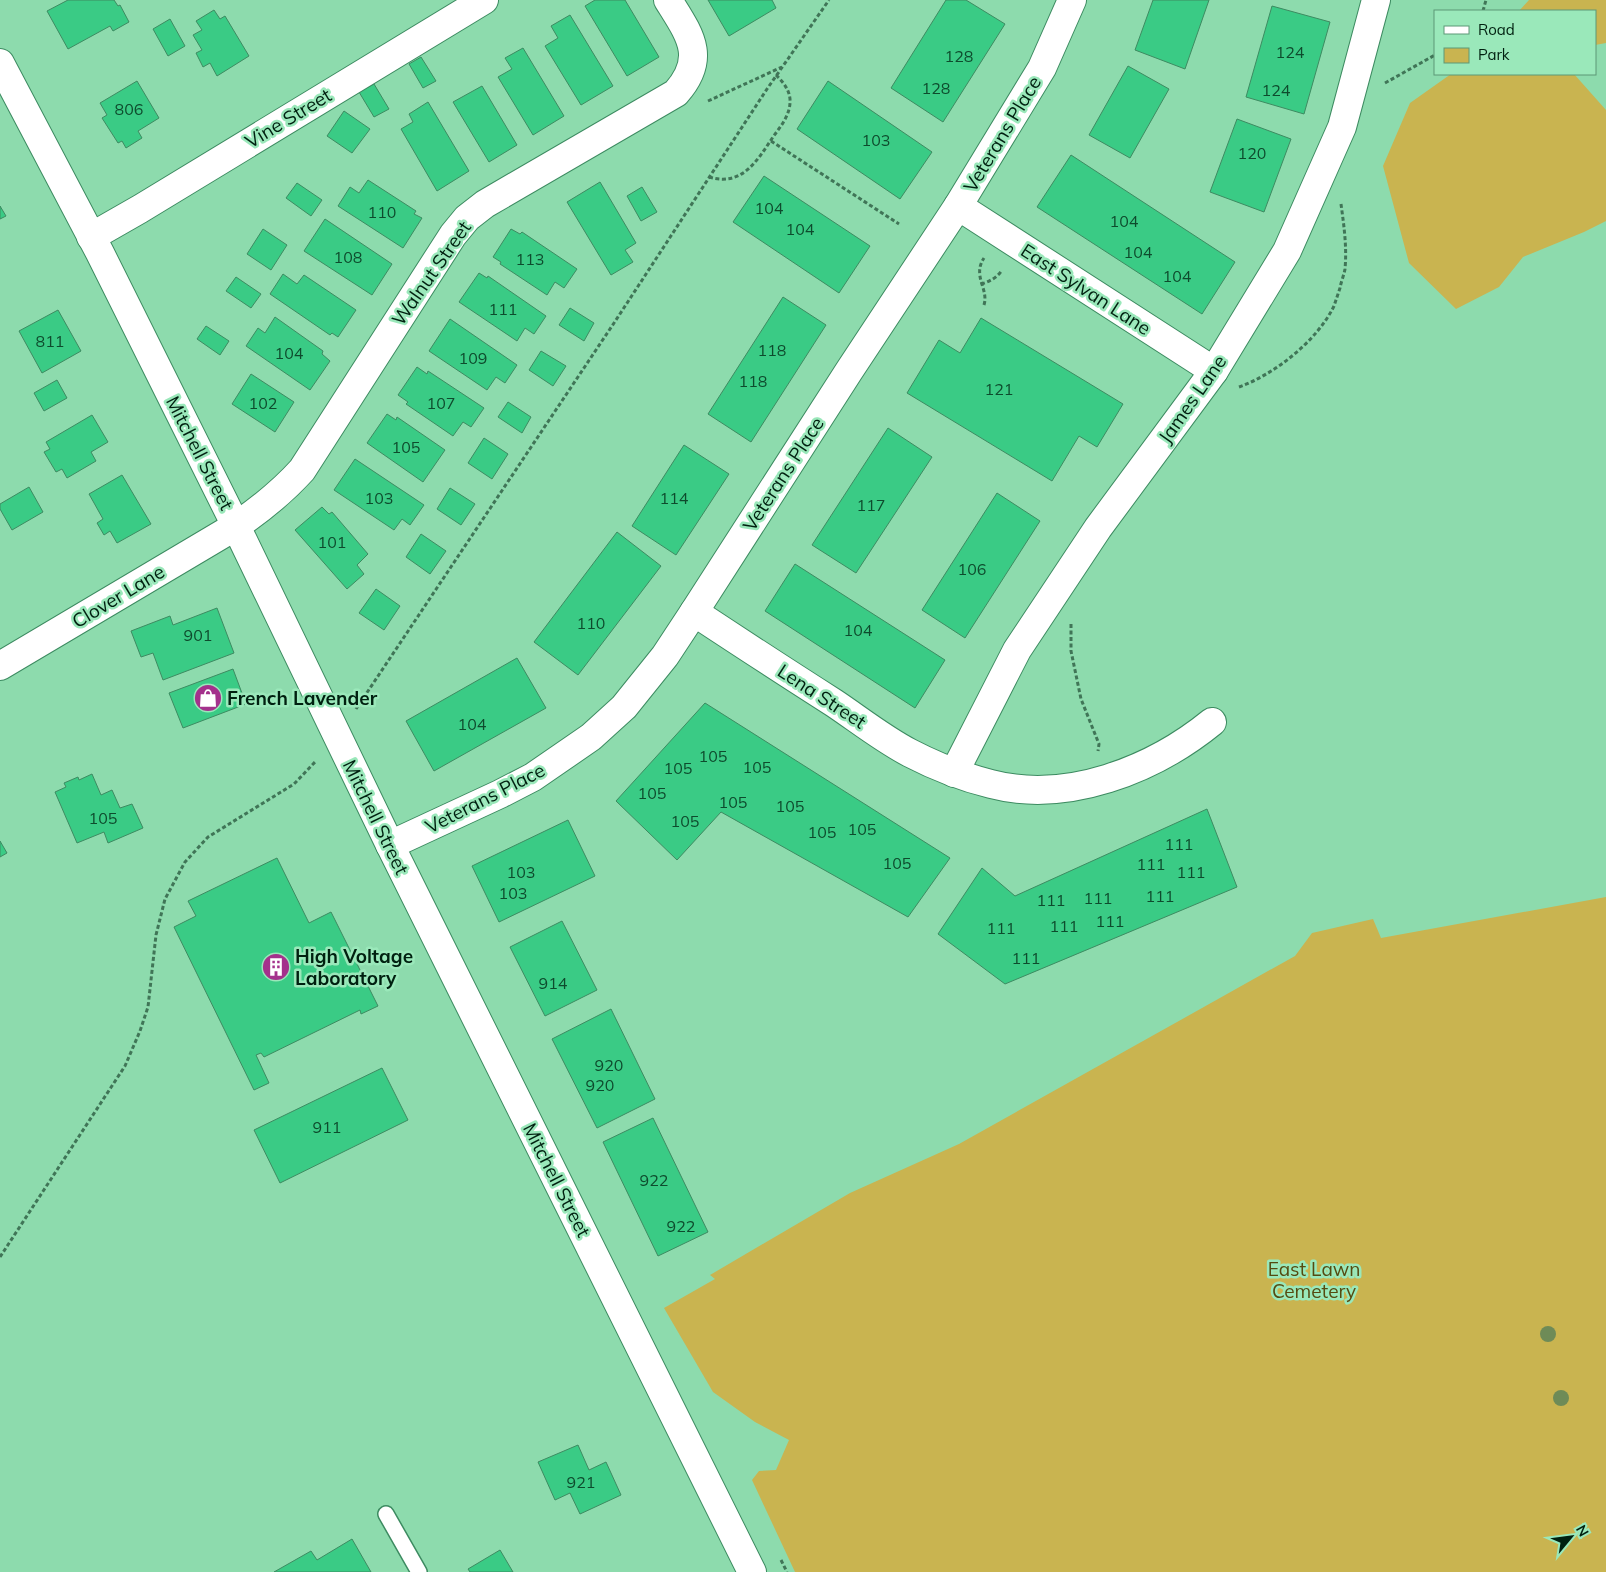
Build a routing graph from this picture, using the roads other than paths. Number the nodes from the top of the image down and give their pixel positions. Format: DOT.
graph roads {
  1 [pos="484,0"];
  2 [pos="668,0"];
  3 [pos="1072,0"];
  4 [pos="1376,0"];
  5 [pos="0,64"];
  6 [pos="958,206"];
  7 [pos="92,237"];
  8 [pos="1214,371"];
  9 [pos="236,526"];
  10 [pos="694,612"];
  11 [pos="0,666"];
  12 [pos="1212,722"];
  13 [pos="954,773"];
  14 [pos="390,845"];
  15 [pos="386,1514"];
  16 [pos="419,1572"];
  17 [pos="752,1572"];
  1 -- 7 [label="street, Vine Street"];
  2 -- 9 [label="street, Walnut Street"];
  3 -- 6 [label="street, Veterans Place"];
  4 -- 8 [label="street, James Lane"];
  5 -- 7 [label="street, Mitchell Street"];
  6 -- 8 [label="street, East Sylvan Lane"];
  6 -- 10 [label="street, Veterans Place"];
  7 -- 9 [label="street, Mitchell Street"];
  8 -- 13 [label="street, James Lane"];
  9 -- 11 [label="street, Clover Lane"];
  9 -- 14 [label="street, Mitchell Street"];
  10 -- 13 [label="street, Lena Street"];
  10 -- 14 [label="street, Veterans Place"];
  12 -- 13 [label="street, Lena Street"];
  14 -- 17 [label="street, Mitchell Street"];
  15 -- 16 [label="lane"];
}
